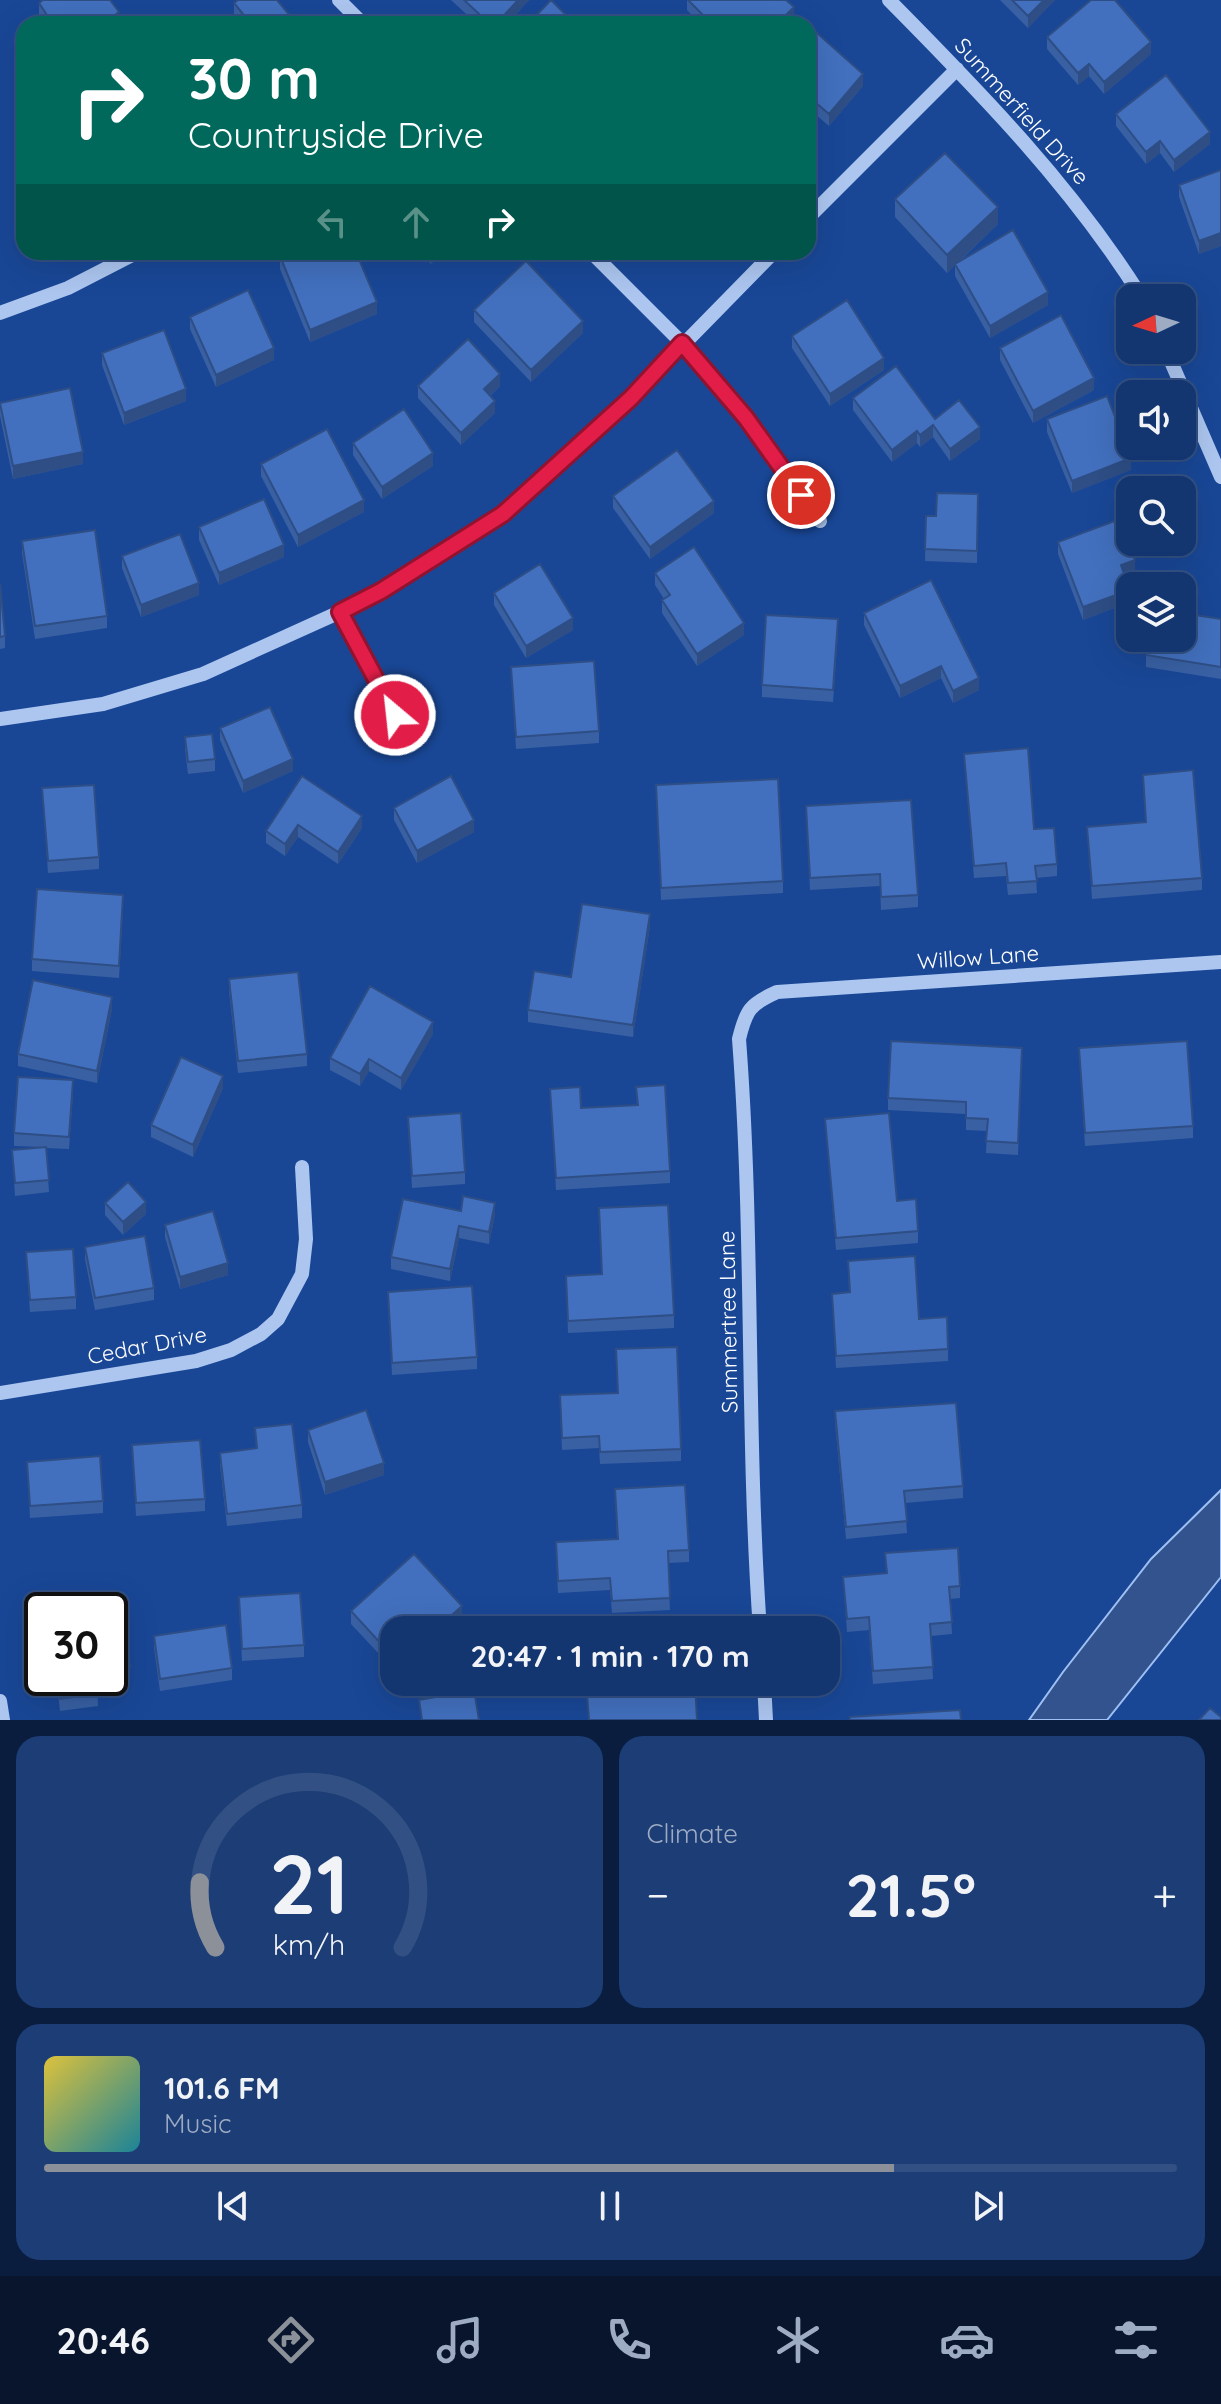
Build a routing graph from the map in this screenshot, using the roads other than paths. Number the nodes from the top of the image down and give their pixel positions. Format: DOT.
graph roads {
  1 [pos="339,0"];
  2 [pos="889,0"];
  3 [pos="355,16"];
  4 [pos="957,69"];
  5 [pos="816,210"];
  6 [pos="122,260"];
  7 [pos="599,260"];
  8 [pos="766,260"];
  9 [pos="1133,284"];
  10 [pos="0,313"];
  11 [pos="682,343"];
  12 [pos="1172,364"];
  13 [pos="1221,477"];
  14 [pos="820,521"];
  15 [pos="340,612"];
  16 [pos="395,715"];
  17 [pos="0,719"];
  18 [pos="1221,962"];
  19 [pos="745,1014"];
  20 [pos="302,1167"];
  21 [pos="0,1393"];
  22 [pos="759,1616"];
  23 [pos="765,1696"];
  24 [pos="0,1701"];
  25 [pos="3,1720"];
  26 [pos="766,1720"];
  1 -- 3 [label="street"];
  2 -- 4 [label="street, Summerfield Drive"];
  4 -- 5 [label="street"];
  4 -- 9 [label="street, Summerfield Drive"];
  6 -- 10 [label="street"];
  7 -- 11 [label="street"];
  8 -- 11 [label="street"];
  11 -- 14 [label="street"];
  11 -- 15 [label="street"];
  12 -- 13 [label="street"];
  15 -- 16 [label="street"];
  15 -- 17 [label="street"];
  18 -- 19 [label="street, Willow Lane"];
  19 -- 22 [label="street, Summertree Lane"];
  20 -- 21 [label="street, Cedar Drive"];
  23 -- 26 [label="street"];
  24 -- 25 [label="street"];
}
